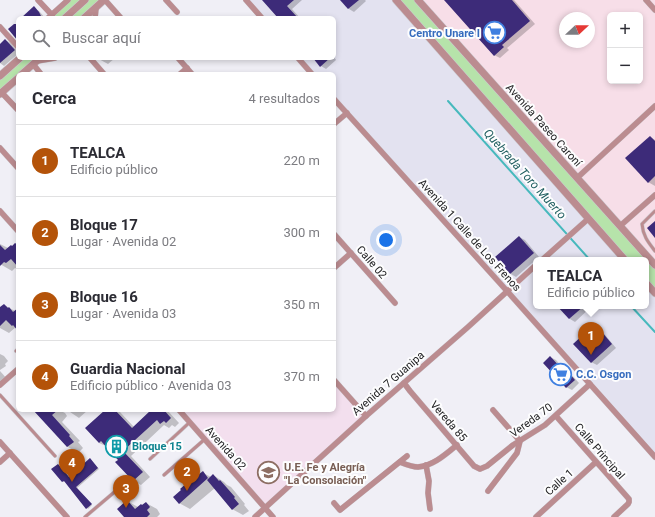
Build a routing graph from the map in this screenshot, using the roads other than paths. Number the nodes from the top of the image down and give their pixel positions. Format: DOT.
graph roads {
  1 [pos="38,0"];
  2 [pos="68,0"];
  3 [pos="85,0"];
  4 [pos="105,0"];
  5 [pos="166,0"];
  6 [pos="246,0"];
  7 [pos="396,0"];
  8 [pos="418,0"];
  9 [pos="646,0"];
  10 [pos="96,8"];
  11 [pos="655,10"];
  12 [pos="177,12"];
  13 [pos="49,16"];
  14 [pos="51,16"];
  15 [pos="67,16"];
  16 [pos="86,16"];
  17 [pos="95,16"];
  18 [pos="119,16"];
  19 [pos="260,16"];
  20 [pos="0,27"];
  21 [pos="16,45"];
  22 [pos="18,60"];
  23 [pos="92,60"];
  24 [pos="181,60"];
  25 [pos="300,60"];
  26 [pos="37,61"];
  27 [pos="187,68"];
  28 [pos="24,72"];
  29 [pos="41,72"];
  30 [pos="102,72"];
  31 [pos="182,72"];
  32 [pos="190,72"];
  33 [pos="310,72"];
  34 [pos="0,76"];
  35 [pos="16,80"];
  36 [pos="1,93"];
  37 [pos="336,101"];
  38 [pos="655,106"];
  39 [pos="16,108"];
  40 [pos="347,113"];
  41 [pos="336,122"];
  42 [pos="0,148"];
  43 [pos="16,166"];
  44 [pos="577,178"];
  45 [pos="655,195"];
  46 [pos="655,211"];
  47 [pos="1,215"];
  48 [pos="588,219"];
  49 [pos="620,226"];
  50 [pos="16,229"];
  51 [pos="336,236"];
  52 [pos="655,251"];
  53 [pos="350,253"];
  54 [pos="546,257"];
  55 [pos="622,257"];
  56 [pos="648,257"];
  57 [pos="336,266"];
  58 [pos="533,269"];
  59 [pos="507,291"];
  60 [pos="395,303"];
  61 [pos="16,371"];
  62 [pos="336,382"];
  63 [pos="404,383"];
  64 [pos="590,384"];
  65 [pos="0,385"];
  66 [pos="0,395"];
  67 [pos="493,410"];
  68 [pos="181,412"];
  69 [pos="366,416"];
  70 [pos="556,416"];
  71 [pos="190,422"];
  72 [pos="205,439"];
  73 [pos="520,441"];
  74 [pos="0,442"];
  75 [pos="457,445"];
  76 [pos="10,453"];
  77 [pos="55,456"];
  78 [pos="408,456"];
  79 [pos="655,457"];
  80 [pos="150,459"];
  81 [pos="0,462"];
  82 [pos="400,462"];
  83 [pos="596,462"];
  84 [pos="426,465"];
  85 [pos="480,469"];
  86 [pos="164,475"];
  87 [pos="118,489"];
  88 [pos="488,491"];
  89 [pos="334,503"];
  90 [pos="265,507"];
  91 [pos="430,510"];
  92 [pos="67,517"];
  93 [pos="85,517"];
  94 [pos="255,517"];
  95 [pos="273,517"];
  96 [pos="536,517"];
  97 [pos="614,517"];
  1 -- 13 [label="street"];
  2 -- 14 [label="street"];
  3 -- 15 [label="street"];
  4 -- 10 [label="street"];
  4 -- 18 [label="street"];
  5 -- 12 [label="street"];
  6 -- 19 [label="street"];
  7 -- 48 [label="street"];
  8 -- 44 [label="street, Avenida Paseo Caroní"];
  9 -- 11 [label="street"];
  10 -- 16 [label="street"];
  10 -- 17 [label="street"];
  20 -- 21 [label="street"];
  22 -- 34 [label="street"];
  23 -- 30 [label="street"];
  24 -- 27 [label="street"];
  25 -- 33 [label="street"];
  26 -- 28 [label="street"];
  26 -- 29 [label="street"];
  27 -- 31 [label="street"];
  27 -- 32 [label="street"];
  35 -- 36 [label="street"];
  36 -- 39 [label="street"];
  37 -- 40 [label="street, Avenida 1 Calle de Los Frenos"];
  38 -- 44 [label="street"];
  40 -- 41 [label="street"];
  40 -- 59 [label="street, Avenida 1 Calle de Los Frenos"];
  42 -- 43 [label="street"];
  44 -- 49 [label="street, Avenida Paseo Caroní"];
  45 -- 49 [label="street"];
  46 -- 52 [label="lane"];
  47 -- 50 [label="street"];
  48 -- 54 [label="street"];
  48 -- 55 [label="street"];
  49 -- 56 [label="street, Avenida Paseo Caroní"];
  51 -- 53 [label="street, Calle 02"];
  53 -- 57 [label="street"];
  53 -- 60 [label="street, Calle 02"];
  58 -- 59 [label="street, Avenida 7 Guanipa"];
  59 -- 63 [label="street, Avenida 7 Guanipa"];
  59 -- 64 [label="street, Avenida 1 Calle de Los Frenos"];
  61 -- 65 [label="street"];
  62 -- 69 [label="street"];
  63 -- 69 [label="street, Avenida 7 Guanipa"];
  63 -- 75 [label="street, Vereda 85"];
  64 -- 70 [label="street, Vereda 70"];
  64 -- 79 [label="street, Avenida 1 Calle de Los Frenos"];
  66 -- 77 [label="lane"];
  67 -- 73 [label="street"];
  68 -- 71 [label="street, Avenida 02"];
  69 -- 90 [label="street, Avenida 7 Guanipa"];
  70 -- 73 [label="street, Vereda 70"];
  70 -- 83 [label="street, Calle Principal"];
  71 -- 72 [label="street, Avenida 02"];
  71 -- 80 [label="lane"];
  72 -- 86 [label="lane"];
  72 -- 90 [label="street, Avenida 02"];
  73 -- 85 [label="street, Vereda 70"];
  73 -- 88 [label="street"];
  74 -- 76 [label="street"];
  75 -- 84 [label="street"];
  75 -- 85 [label="street, Vereda 85"];
  76 -- 81 [label="street"];
  76 -- 92 [label="street"];
  78 -- 82 [label="street"];
  82 -- 84 [label="street"];
  82 -- 89 [label="street"];
  83 -- 96 [label="street, Calle 1"];
  83 -- 97 [label="street, Calle Principal"];
  84 -- 91 [label="street"];
  87 -- 93 [label="lane"];
  90 -- 94 [label="street, Avenida 7 Guanipa"];
  90 -- 95 [label="street, Avenida 02"];
}
